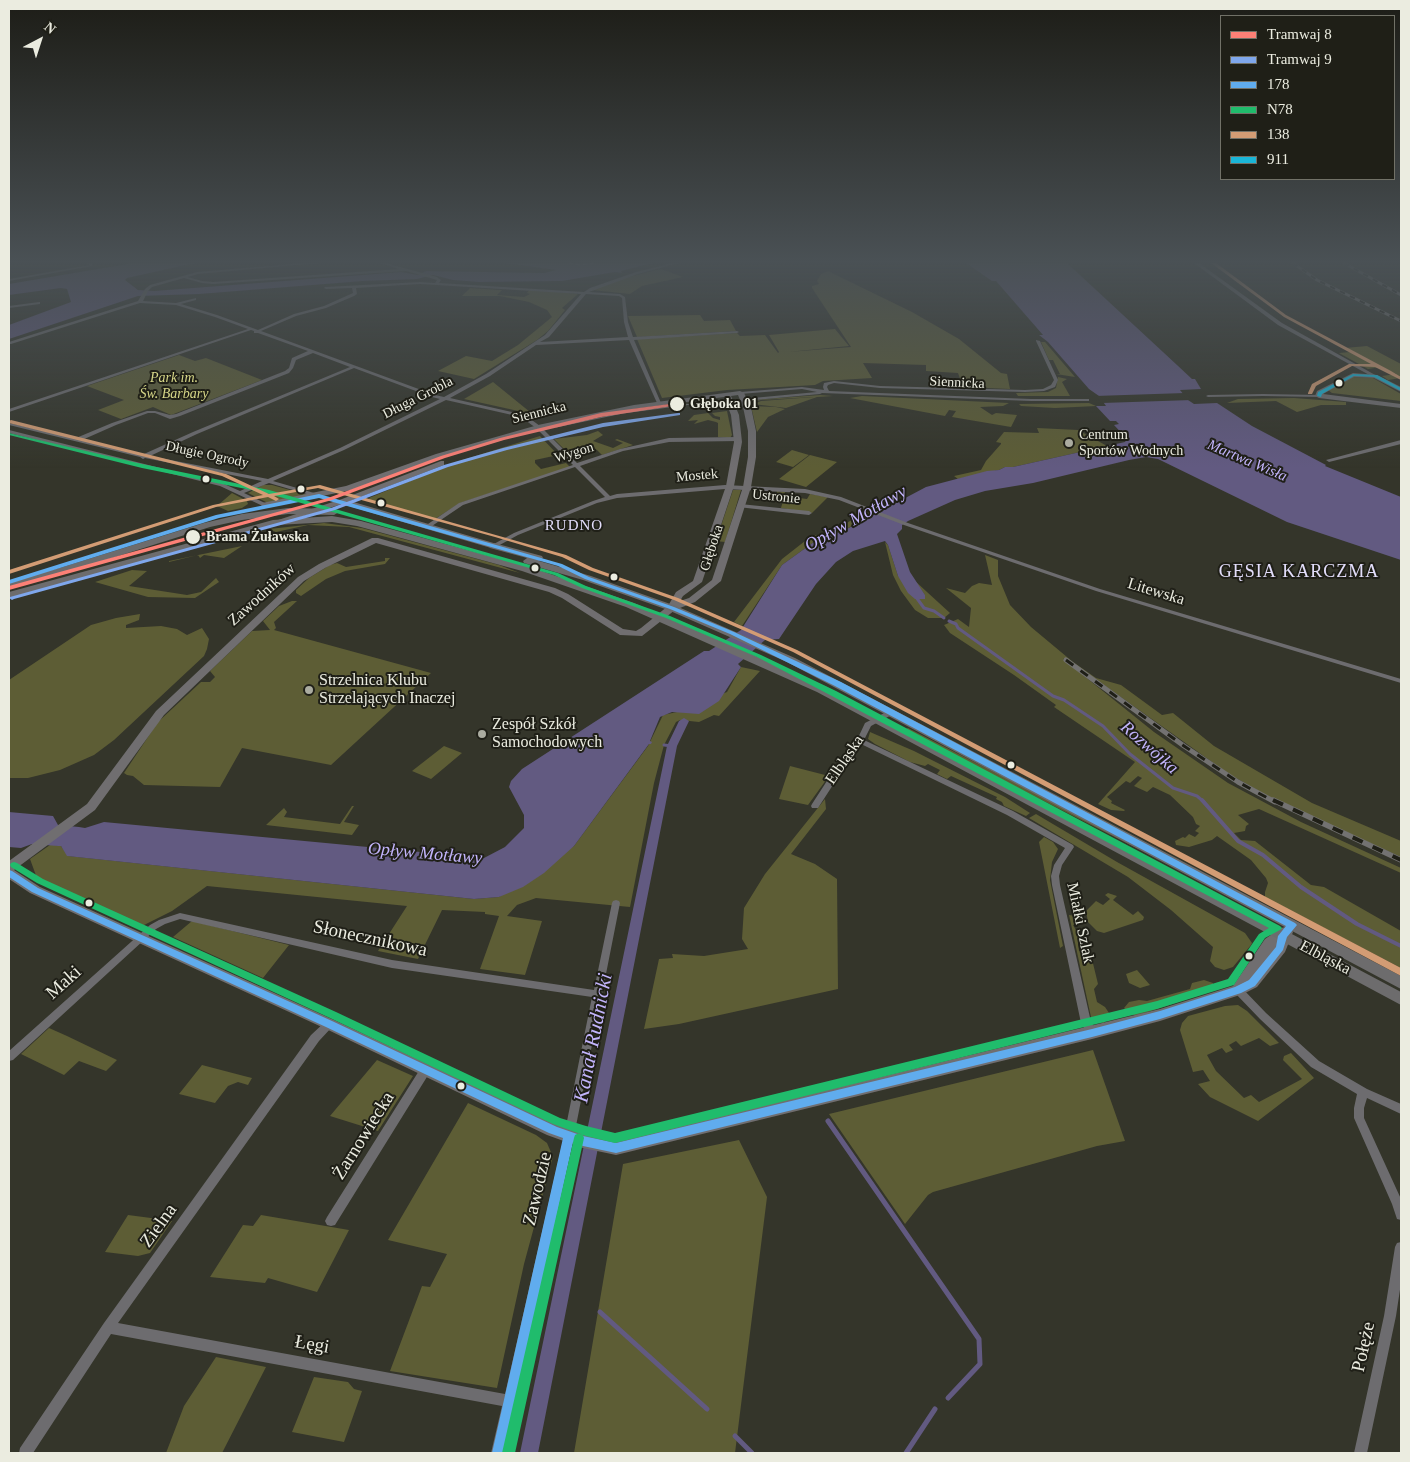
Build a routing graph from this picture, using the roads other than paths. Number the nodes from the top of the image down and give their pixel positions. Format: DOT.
graph roads {
  1 [pos="47,331"];
  2 [pos="245,331"];
  3 [pos="551,331"];
  4 [pos="629,331"];
  5 [pos="1294,331"];
  6 [pos="256,332"];
  7 [pos="736,332"];
  8 [pos="631,338"];
  9 [pos="1038,341"];
  10 [pos="9,343"];
  11 [pos="537,344"];
  12 [pos="311,352"];
  13 [pos="353,367"];
  14 [pos="1362,369"];
  15 [pos="1353,375"];
  16 [pos="1375,376"];
  17 [pos="1401,390"];
  18 [pos="827,392"];
  19 [pos="1208,396"];
  20 [pos="1319,396"];
  21 [pos="742,397"];
  22 [pos="729,398"];
  23 [pos="445,399"];
  24 [pos="1087,400"];
  25 [pos="659,403"];
  26 [pos="1401,406"];
  27 [pos="9,411"];
  28 [pos="9,424"];
  29 [pos="541,430"];
  30 [pos="9,432"];
  31 [pos="77,440"];
  32 [pos="738,440"];
  33 [pos="752,442"];
  34 [pos="1401,442"];
  35 [pos="144,456"];
  36 [pos="1329,460"];
  37 [pos="132,463"];
  38 [pos="578,466"];
  39 [pos="269,481"];
  40 [pos="730,486"];
  41 [pos="747,487"];
  42 [pos="240,493"];
  43 [pos="319,496"];
  44 [pos="609,498"];
  45 [pos="292,500"];
  46 [pos="342,502"];
  47 [pos="265,505"];
  48 [pos="740,506"];
  49 [pos="809,513"];
  50 [pos="300,514"];
  51 [pos="332,519"];
  52 [pos="276,522"];
  53 [pos="906,524"];
  54 [pos="427,527"];
  55 [pos="494,546"];
  56 [pos="710,546"];
  57 [pos="727,547"];
  58 [pos="702,569"];
  59 [pos="720,570"];
  60 [pos="587,578"];
  61 [pos="9,583"];
  62 [pos="9,595"];
  63 [pos="672,608"];
  64 [pos="660,618"];
  65 [pos="1401,681"];
  66 [pos="893,712"];
  67 [pos="880,719"];
  68 [pos="860,741"];
  69 [pos="815,806"];
  70 [pos="9,867"];
  71 [pos="9,873"];
  72 [pos="616,903"];
  73 [pos="1287,930"];
  74 [pos="142,938"];
  75 [pos="1401,983"];
  76 [pos="1238,990"];
  77 [pos="598,994"];
  78 [pos="1401,999"];
  79 [pos="329,1024"];
  80 [pos="1092,1033"];
  81 [pos="9,1056"];
  82 [pos="426,1069"];
  83 [pos="1363,1092"];
  84 [pos="1401,1109"];
  85 [pos="584,1141"];
  86 [pos="1401,1215"];
  87 [pos="331,1221"];
  88 [pos="1401,1247"];
  89 [pos="108,1327"];
  90 [pos="510,1401"];
  91 [pos="24,1453"];
  92 [pos="498,1453"];
  93 [pos="1360,1453"];
  1 -- 10 [label="street"];
  2 -- 27 [label="street"];
  3 -- 11 [label="street, Długa Grobla"];
  4 -- 8 [label="street"];
  5 -- 14 [label="street"];
  6 -- 12 [label="street"];
  7 -- 8 [label="street"];
  8 -- 11 [label="street"];
  8 -- 25 [label="street"];
  9 -- 18 [label="street"];
  11 -- 23 [label="street, Długa Grobla"];
  12 -- 13 [label="street"];
  12 -- 31 [label="street"];
  13 -- 23 [label="street"];
  13 -- 35 [label="street"];
  14 -- 15 [label="street"];
  14 -- 16 [label="street"];
  15 -- 16 [label="street"];
  15 -- 20 [label="street"];
  16 -- 17 [label="street"];
  18 -- 21 [label="street, Siennicka"];
  18 -- 24 [label="street, Siennicka"];
  19 -- 20 [label="street"];
  20 -- 26 [label="street"];
  21 -- 22 [label="street, Siennicka"];
  21 -- 33 [label="street, Głęboka"];
  22 -- 25 [label="street, Siennicka"];
  22 -- 29 [label="street, Siennicka"];
  22 -- 32 [label="street, Głęboka"];
  23 -- 29 [label="street"];
  23 -- 39 [label="street, Długa Grobla"];
  25 -- 29 [label="street, Siennicka"];
  28 -- 31 [label="street, Długie Ogrody"];
  29 -- 38 [label="street"];
  29 -- 43 [label="street, Siennicka"];
  29 -- 46 [label="street, Siennicka"];
  30 -- 37 [label="street, Długie Ogrody"];
  31 -- 35 [label="street, Długie Ogrody"];
  32 -- 33 [label="street"];
  32 -- 38 [label="street, Wygon"];
  32 -- 40 [label="street, Głęboka"];
  33 -- 41 [label="street, Głęboka"];
  34 -- 36 [label="street"];
  35 -- 37 [label="street"];
  35 -- 39 [label="street, Długie Ogrody"];
  37 -- 42 [label="street, Długie Ogrody"];
  38 -- 44 [label="street"];
  38 -- 54 [label="street, Wygon"];
  39 -- 42 [label="street, Długa Grobla"];
  39 -- 43 [label="street, Długie Ogrody"];
  40 -- 41 [label="street, Mostek"];
  40 -- 44 [label="street, Mostek"];
  40 -- 56 [label="street, Głęboka"];
  41 -- 48 [label="street, Głęboka"];
  41 -- 53 [label="street, Mostek"];
  42 -- 47 [label="street, Długie Ogrody"];
  43 -- 45 [label="street, Siennicka"];
  43 -- 46 [label="street, Długie Ogrody"];
  44 -- 55 [label="street, Mostek"];
  45 -- 47 [label="street, Siennicka"];
  45 -- 50 [label="main road"];
  46 -- 50 [label="street, Siennicka"];
  46 -- 54 [label="street"];
  47 -- 50 [label="street, Długie Ogrody"];
  47 -- 61 [label="main road"];
  48 -- 49 [label="street, Ustronie"];
  48 -- 57 [label="street, Głęboka"];
  50 -- 51 [label="main road"];
  50 -- 52 [label="street, Siennicka"];
  51 -- 52 [label="main road, Elbląska"];
  51 -- 64 [label="main road, Elbląska"];
  52 -- 62 [label="main road, Elbląska"];
  53 -- 65 [label="street, Litewska"];
  54 -- 55 [label="street"];
  55 -- 60 [label="main road"];
  56 -- 57 [label="street"];
  56 -- 58 [label="street, Głęboka"];
  57 -- 59 [label="street, Głęboka"];
  58 -- 59 [label="street"];
  58 -- 63 [label="street, Głęboka"];
  59 -- 63 [label="street, Głęboka"];
  60 -- 61 [label="main road, Elbląska"];
  60 -- 63 [label="main road, Elbląska"];
  63 -- 64 [label="street, Zawodników"];
  63 -- 66 [label="main road, Elbląska"];
  64 -- 67 [label="main road, Elbląska"];
  64 -- 70 [label="street, Zawodników"];
  66 -- 67 [label="street"];
  66 -- 73 [label="main road, Elbląska"];
  67 -- 68 [label="street, Elbląska"];
  67 -- 73 [label="main road, Elbląska"];
  68 -- 69 [label="street, Elbląska"];
  68 -- 80 [label="street, Miałki Szlak"];
  71 -- 74 [label="street"];
  72 -- 77 [label="street, Zawodzie"];
  73 -- 75 [label="main road, Elbląska"];
  73 -- 76 [label="street"];
  73 -- 78 [label="main road, Elbląska"];
  74 -- 77 [label="street, Słonecznikowa"];
  74 -- 79 [label="street"];
  74 -- 81 [label="street, Maki"];
  76 -- 80 [label="street"];
  76 -- 83 [label="street"];
  77 -- 85 [label="street, Zawodzie"];
  79 -- 82 [label="street"];
  79 -- 89 [label="street, Zielna"];
  80 -- 85 [label="street"];
  82 -- 85 [label="street"];
  82 -- 87 [label="street, Żarnowiecka"];
  83 -- 84 [label="street"];
  83 -- 86 [label="street"];
  85 -- 90 [label="street, Zawodzie"];
  88 -- 93 [label="street, Połęże"];
  89 -- 90 [label="street, Łęgi"];
  89 -- 91 [label="street, Zielna"];
  90 -- 92 [label="street, Zawodzie"];
}
